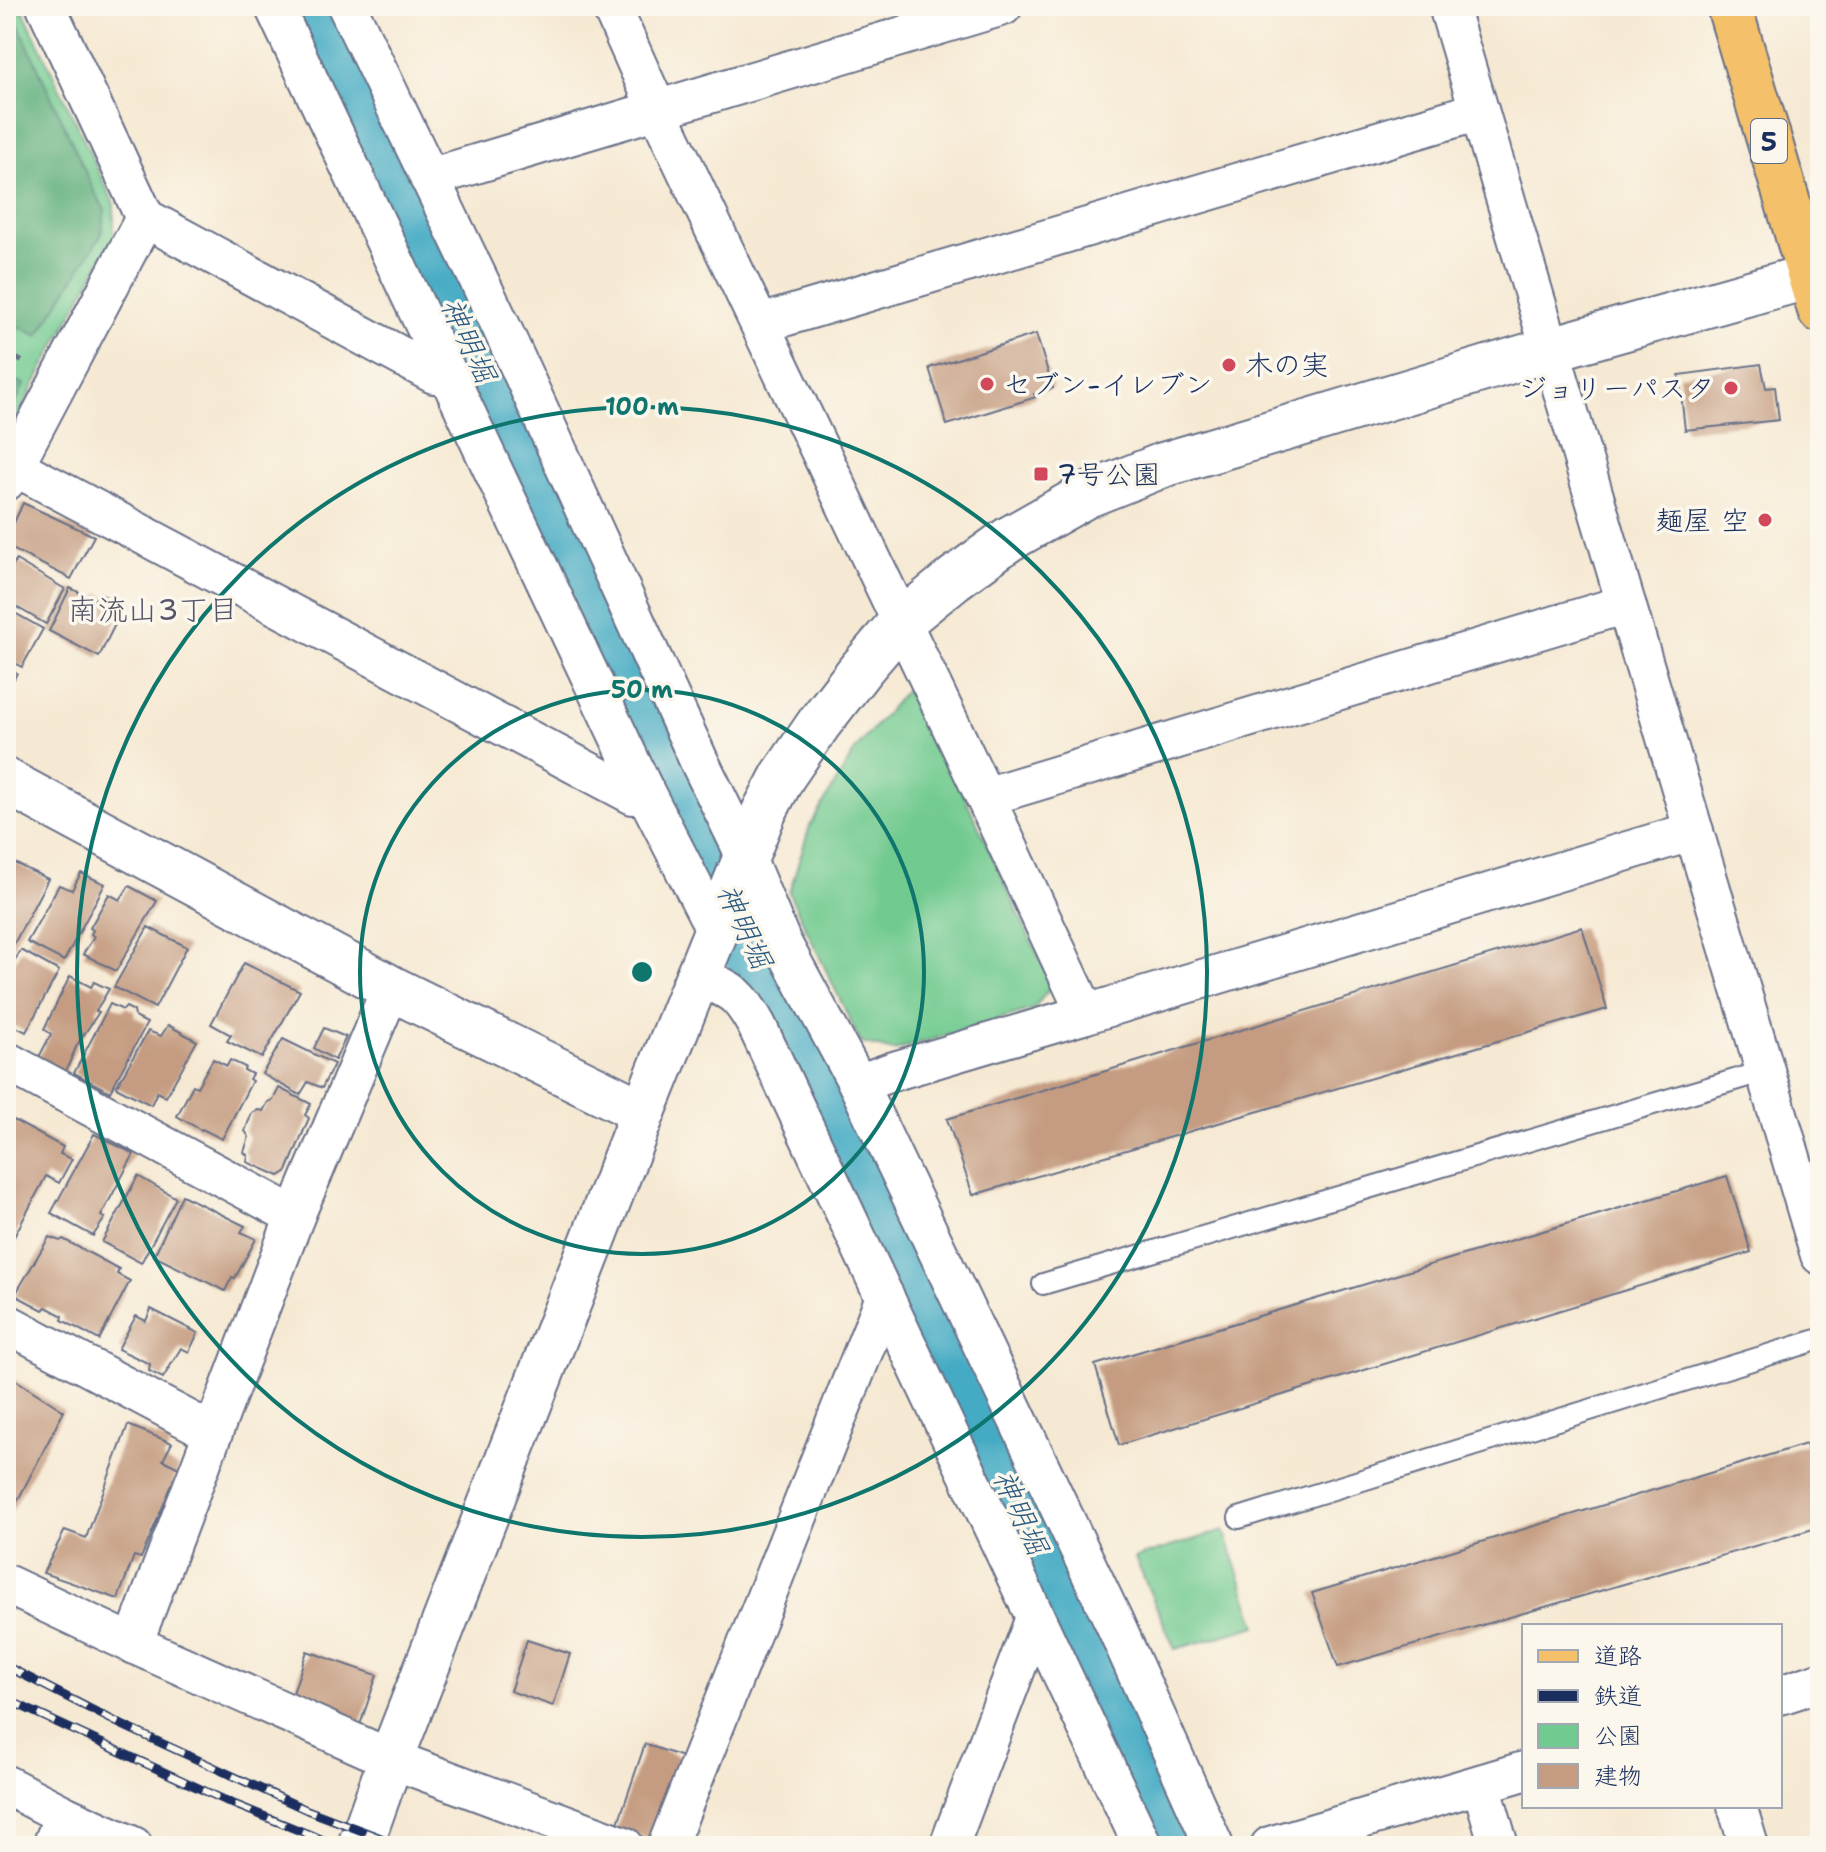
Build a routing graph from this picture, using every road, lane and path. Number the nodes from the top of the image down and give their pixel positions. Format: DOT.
graph roads {
  1 [pos="46,6"];
  2 [pos="274,6"];
  3 [pos="347,6"];
  4 [pos="611,6"];
  5 [pos="1003,6"];
  6 [pos="1448,6"];
  7 [pos="1729,6"];
  8 [pos="657,109"];
  9 [pos="1479,111"];
  10 [pos="429,178"];
  11 [pos="145,218"];
  12 [pos="1817,287"];
  13 [pos="760,324"];
  14 [pos="1551,349"];
  15 [pos="6,353"];
  16 [pos="18,359"];
  17 [pos="445,369"];
  18 [pos="9,470"];
  19 [pos="1626,604"];
  20 [pos="901,622"];
  21 [pos="6,781"];
  22 [pos="644,790"];
  23 [pos="985,797"];
  24 [pos="1694,831"];
  25 [pos="743,862"];
  26 [pos="718,924"];
  27 [pos="697,976"];
  28 [pos="391,988"];
  29 [pos="1086,1014"];
  30 [pos="6,1061"];
  31 [pos="1765,1071"];
  32 [pos="858,1084"];
  33 [pos="643,1112"];
  34 [pos="295,1216"];
  35 [pos="1820,1255"];
  36 [pos="1043,1284"];
  37 [pos="885,1297"];
  38 [pos="6,1323"];
  39 [pos="1820,1339"];
  40 [pos="213,1433"];
  41 [pos="1239,1518"];
  42 [pos="6,1584"];
  43 [pos="1035,1618"];
  44 [pos="133,1644"];
  45 [pos="1820,1682"];
  46 [pos="1782,1694"];
  47 [pos="391,1759"];
  48 [pos="1522,1772"];
  49 [pos="1481,1784"];
  50 [pos="6,1785"];
  51 [pos="1738,1808"];
  52 [pos="58,1831"];
  53 [pos="133,1846"];
  54 [pos="360,1846"];
  55 [pos="624,1846"];
  56 [pos="667,1846"];
  57 [pos="949,1846"];
  58 [pos="1143,1846"];
  59 [pos="1214,1846"];
  60 [pos="1270,1846"];
  61 [pos="1499,1846"];
  62 [pos="1749,1846"];
  1 -- 11 [label="street"];
  2 -- 17 [label="street"];
  3 -- 10 [label="street"];
  4 -- 8 [label="street"];
  5 -- 8 [label="street"];
  6 -- 9 [label="street"];
  7 -- 12 [label="main road, 5"];
  8 -- 10 [label="street"];
  8 -- 13 [label="street"];
  9 -- 13 [label="street"];
  9 -- 14 [label="street"];
  10 -- 25 [label="street"];
  11 -- 17 [label="street"];
  11 -- 18 [label="street"];
  12 -- 14 [label="street"];
  13 -- 20 [label="street"];
  14 -- 19 [label="street"];
  14 -- 20 [label="street"];
  15 -- 16 [label="path"];
  17 -- 22 [label="street"];
  18 -- 22 [label="street"];
  19 -- 23 [label="street"];
  19 -- 24 [label="street"];
  20 -- 23 [label="street"];
  20 -- 25 [label="street"];
  21 -- 28 [label="street"];
  22 -- 26 [label="street"];
  23 -- 29 [label="street"];
  24 -- 29 [label="street"];
  24 -- 31 [label="street"];
  25 -- 26 [label="street"];
  25 -- 32 [label="street"];
  26 -- 27 [label="street"];
  27 -- 33 [label="street"];
  27 -- 37 [label="street"];
  28 -- 33 [label="street"];
  28 -- 34 [label="street"];
  29 -- 32 [label="street"];
  30 -- 34 [label="street"];
  31 -- 35 [label="street"];
  31 -- 36 [label="lane"];
  32 -- 59 [label="street"];
  33 -- 47 [label="street"];
  34 -- 40 [label="street"];
  37 -- 43 [label="street"];
  37 -- 56 [label="street"];
  38 -- 40 [label="street"];
  39 -- 41 [label="lane"];
  40 -- 44 [label="street"];
  42 -- 44 [label="street"];
  43 -- 57 [label="street"];
  43 -- 58 [label="street"];
  44 -- 47 [label="street"];
  45 -- 46 [label="street"];
  47 -- 54 [label="street"];
  47 -- 55 [label="street"];
  48 -- 49 [label="street"];
  49 -- 60 [label="street"];
  49 -- 61 [label="street"];
  50 -- 52 [label="street"];
  51 -- 62 [label="street"];
  52 -- 53 [label="street"];
}
